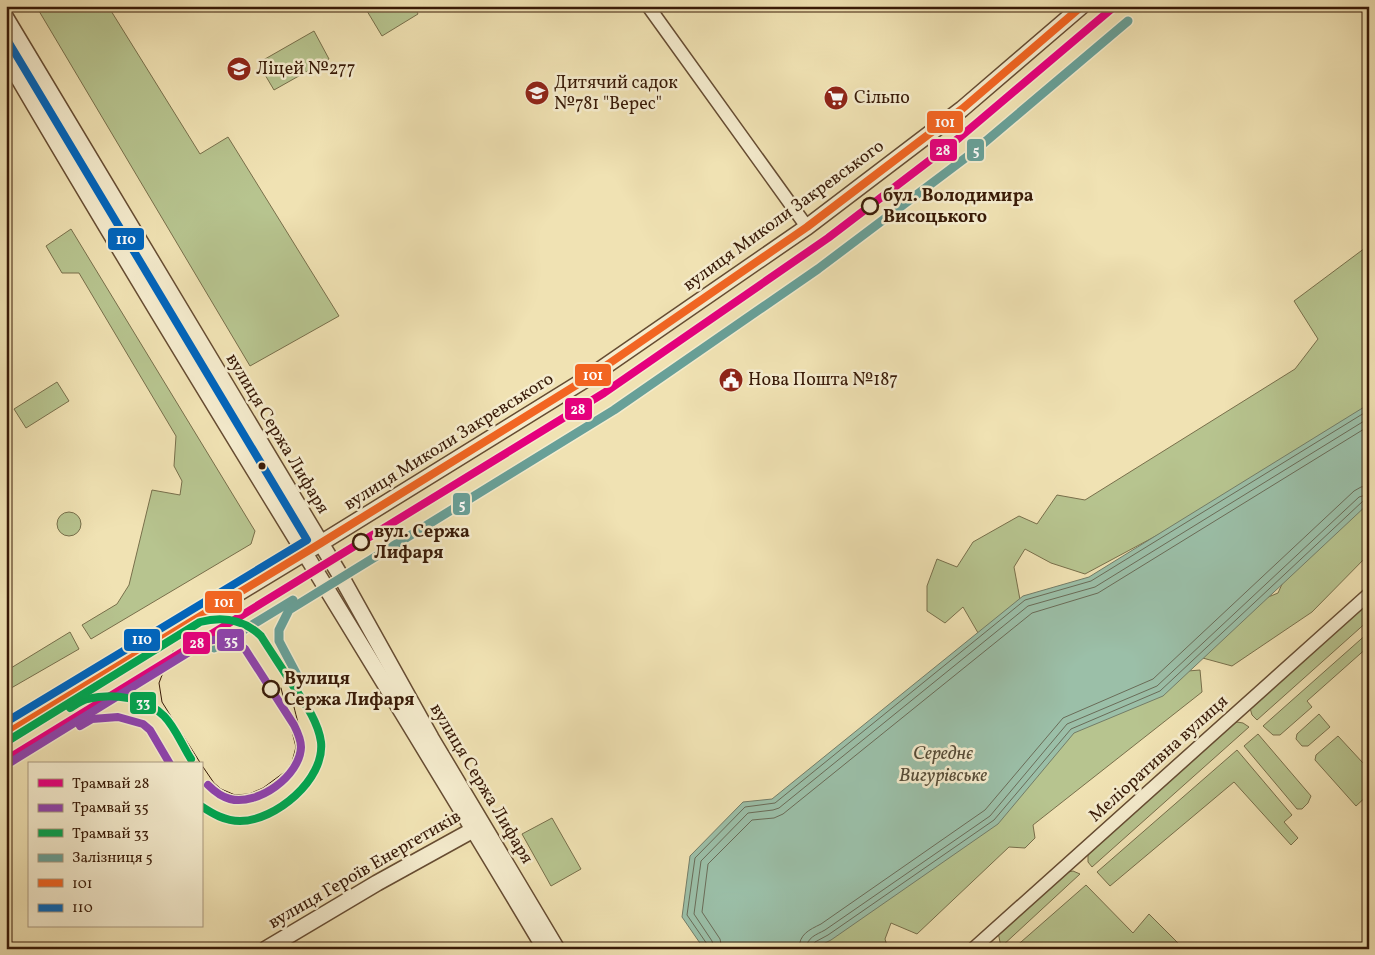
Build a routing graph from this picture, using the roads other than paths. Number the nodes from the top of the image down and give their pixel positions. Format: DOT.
graph roads {
  1 [pos="648,6"];
  2 [pos="1082,6"];
  3 [pos="6,18"];
  4 [pos="6,58"];
  5 [pos="807,227"];
  6 [pos="320,543"];
  7 [pos="304,552"];
  8 [pos="1369,594"];
  9 [pos="6,734"];
  10 [pos="478,827"];
  11 [pos="266,949"];
  12 [pos="545,949"];
  13 [pos="557,949"];
  14 [pos="973,949"];
  1 -- 5 [label="street"];
  2 -- 5 [label="street, вулиця Миколи Закревського"];
  3 -- 6 [label="street, вулиця Сержа Лифаря"];
  4 -- 7 [label="street, вулиця Сержа Лифаря"];
  5 -- 6 [label="street, вулиця Миколи Закревського"];
  6 -- 7 [label="street, вулиця Миколи Закревського"];
  6 -- 10 [label="street, вулиця Сержа Лифаря"];
  7 -- 9 [label="street, вулиця Миколи Закревського"];
  7 -- 10 [label="street, вулиця Сержа Лифаря"];
  8 -- 14 [label="street, Меліоративна вулиця"];
  10 -- 11 [label="street, вулиця Героїв Енергетиків"];
  10 -- 12 [label="street, вулиця Сержа Лифаря"];
  10 -- 13 [label="street, вулиця Сержа Лифаря"];
}
